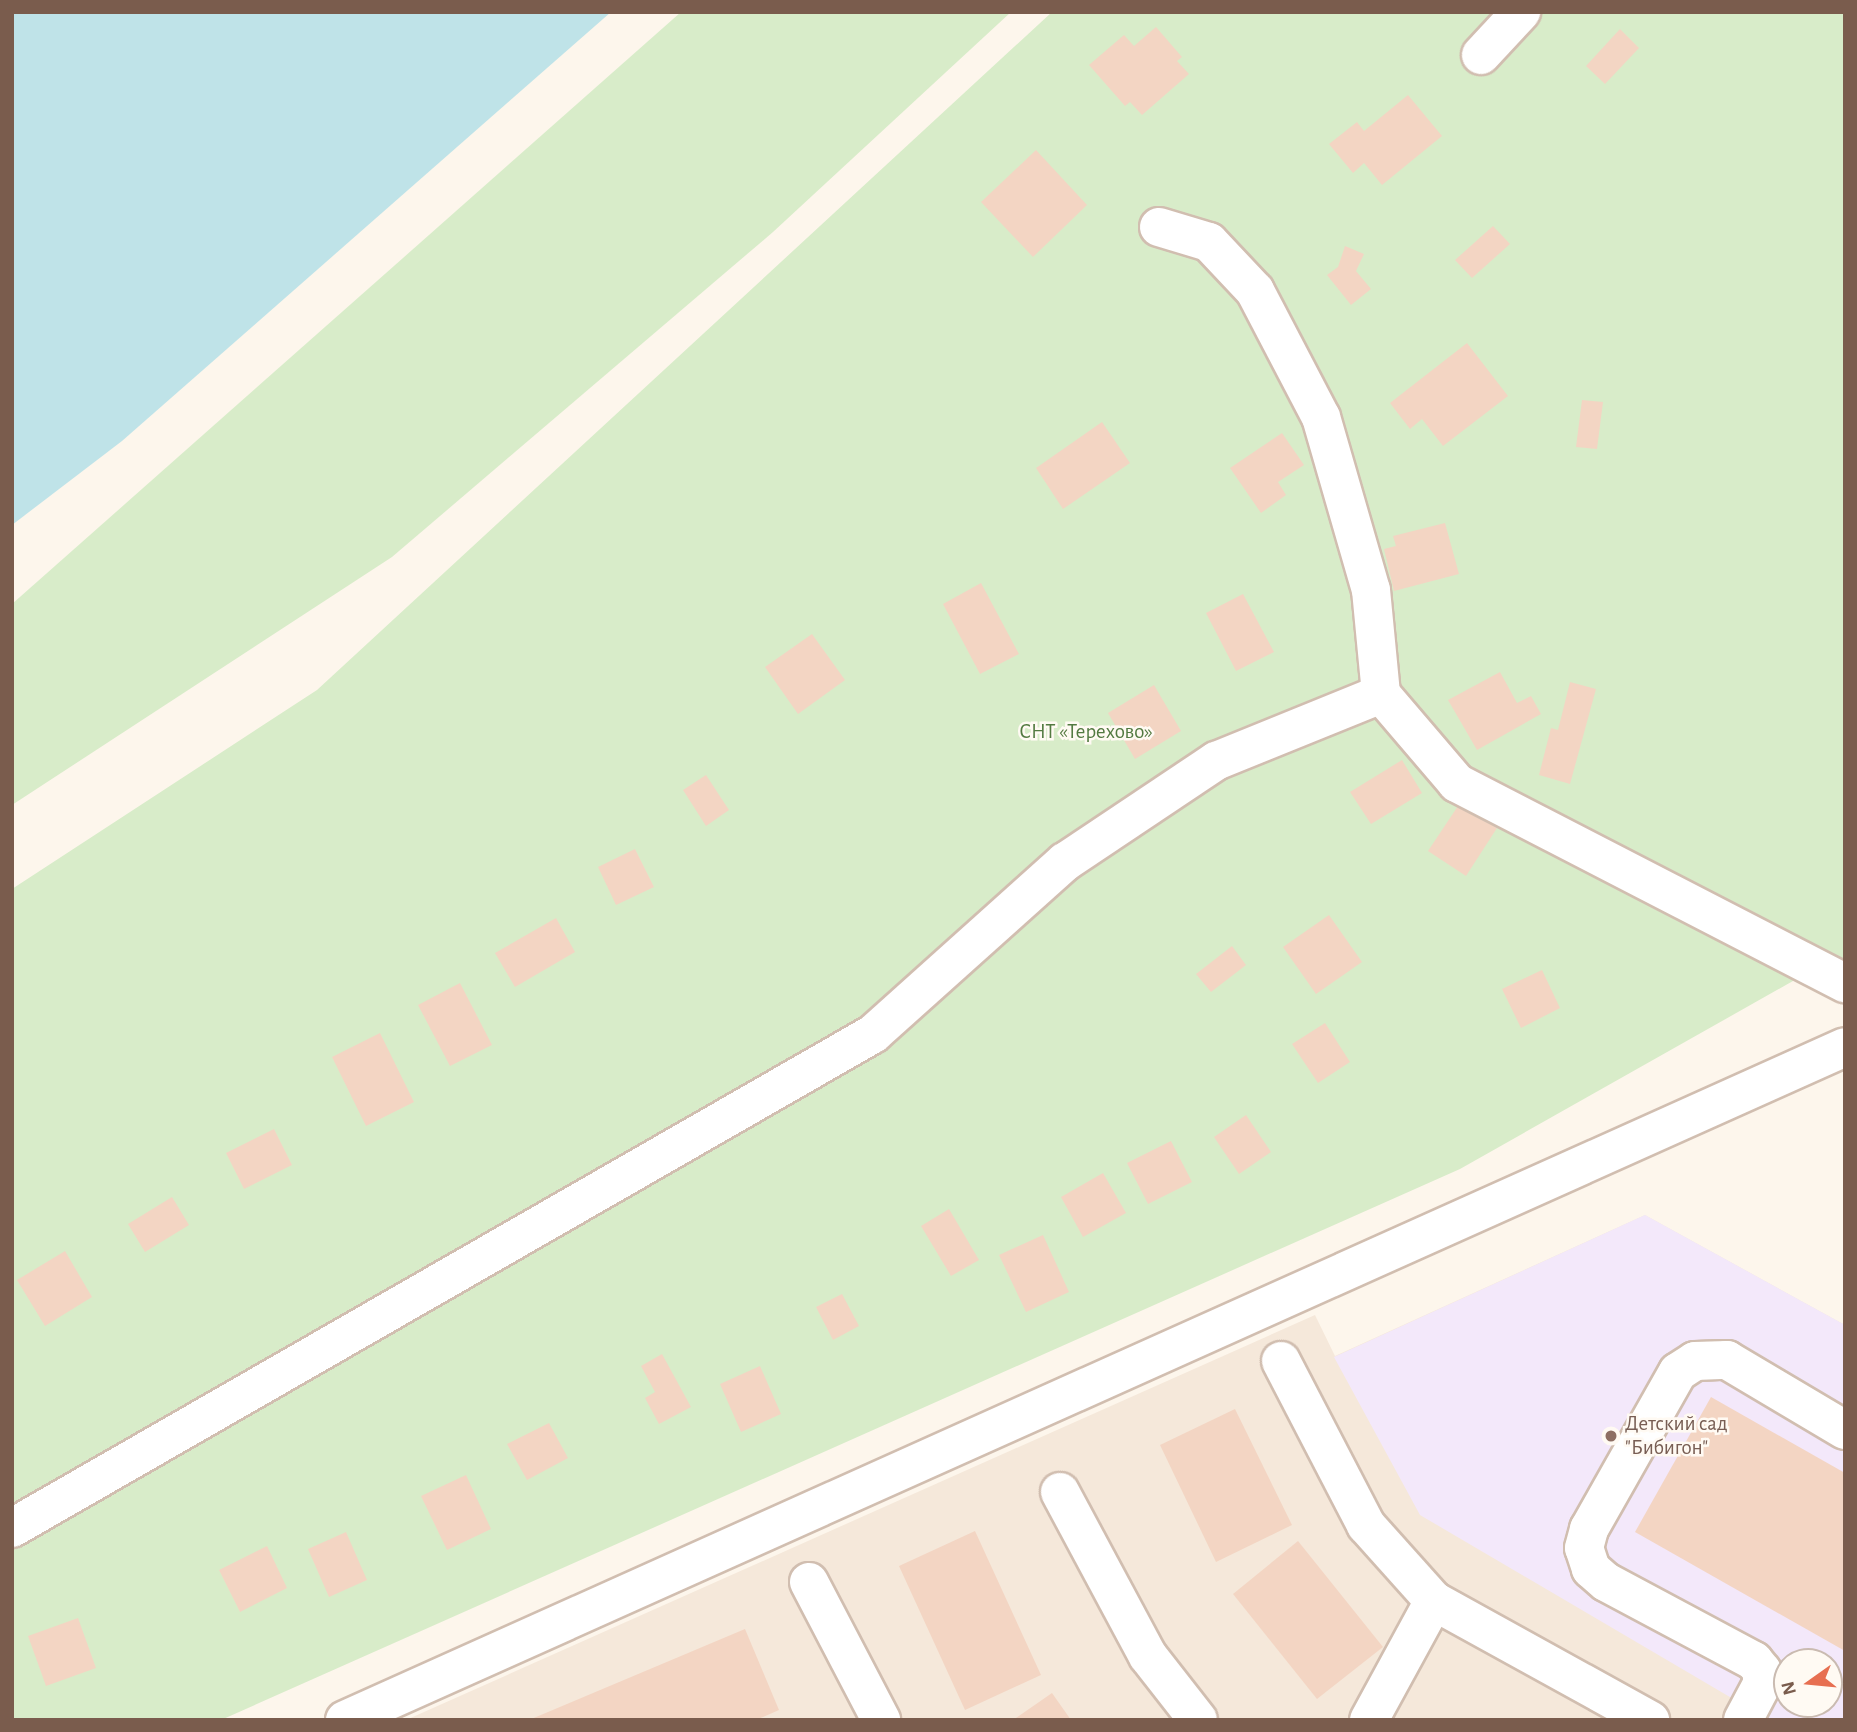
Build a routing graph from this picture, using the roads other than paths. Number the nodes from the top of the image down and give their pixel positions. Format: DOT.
graph roads {
  1 [pos="1521,12"];
  2 [pos="1481,55"];
  3 [pos="1159,227"];
  4 [pos="1381,694"];
  5 [pos="1845,983"];
  6 [pos="1845,1047"];
  7 [pos="1281,1360"];
  8 [pos="1845,1430"];
  9 [pos="1060,1492"];
  10 [pos="12,1528"];
  11 [pos="809,1582"];
  12 [pos="1434,1601"];
  13 [pos="345,1720"];
  14 [pos="881,1720"];
  15 [pos="1198,1720"];
  16 [pos="1369,1720"];
  17 [pos="1650,1720"];
  18 [pos="1743,1720"];
  1 -- 2 [label="street"];
  3 -- 4 [label="street"];
  4 -- 5 [label="street"];
  4 -- 10 [label="street"];
  6 -- 13 [label="street"];
  7 -- 12 [label="street"];
  8 -- 18 [label="street"];
  9 -- 15 [label="street"];
  11 -- 14 [label="street"];
  12 -- 16 [label="street"];
  12 -- 17 [label="street"];
}
